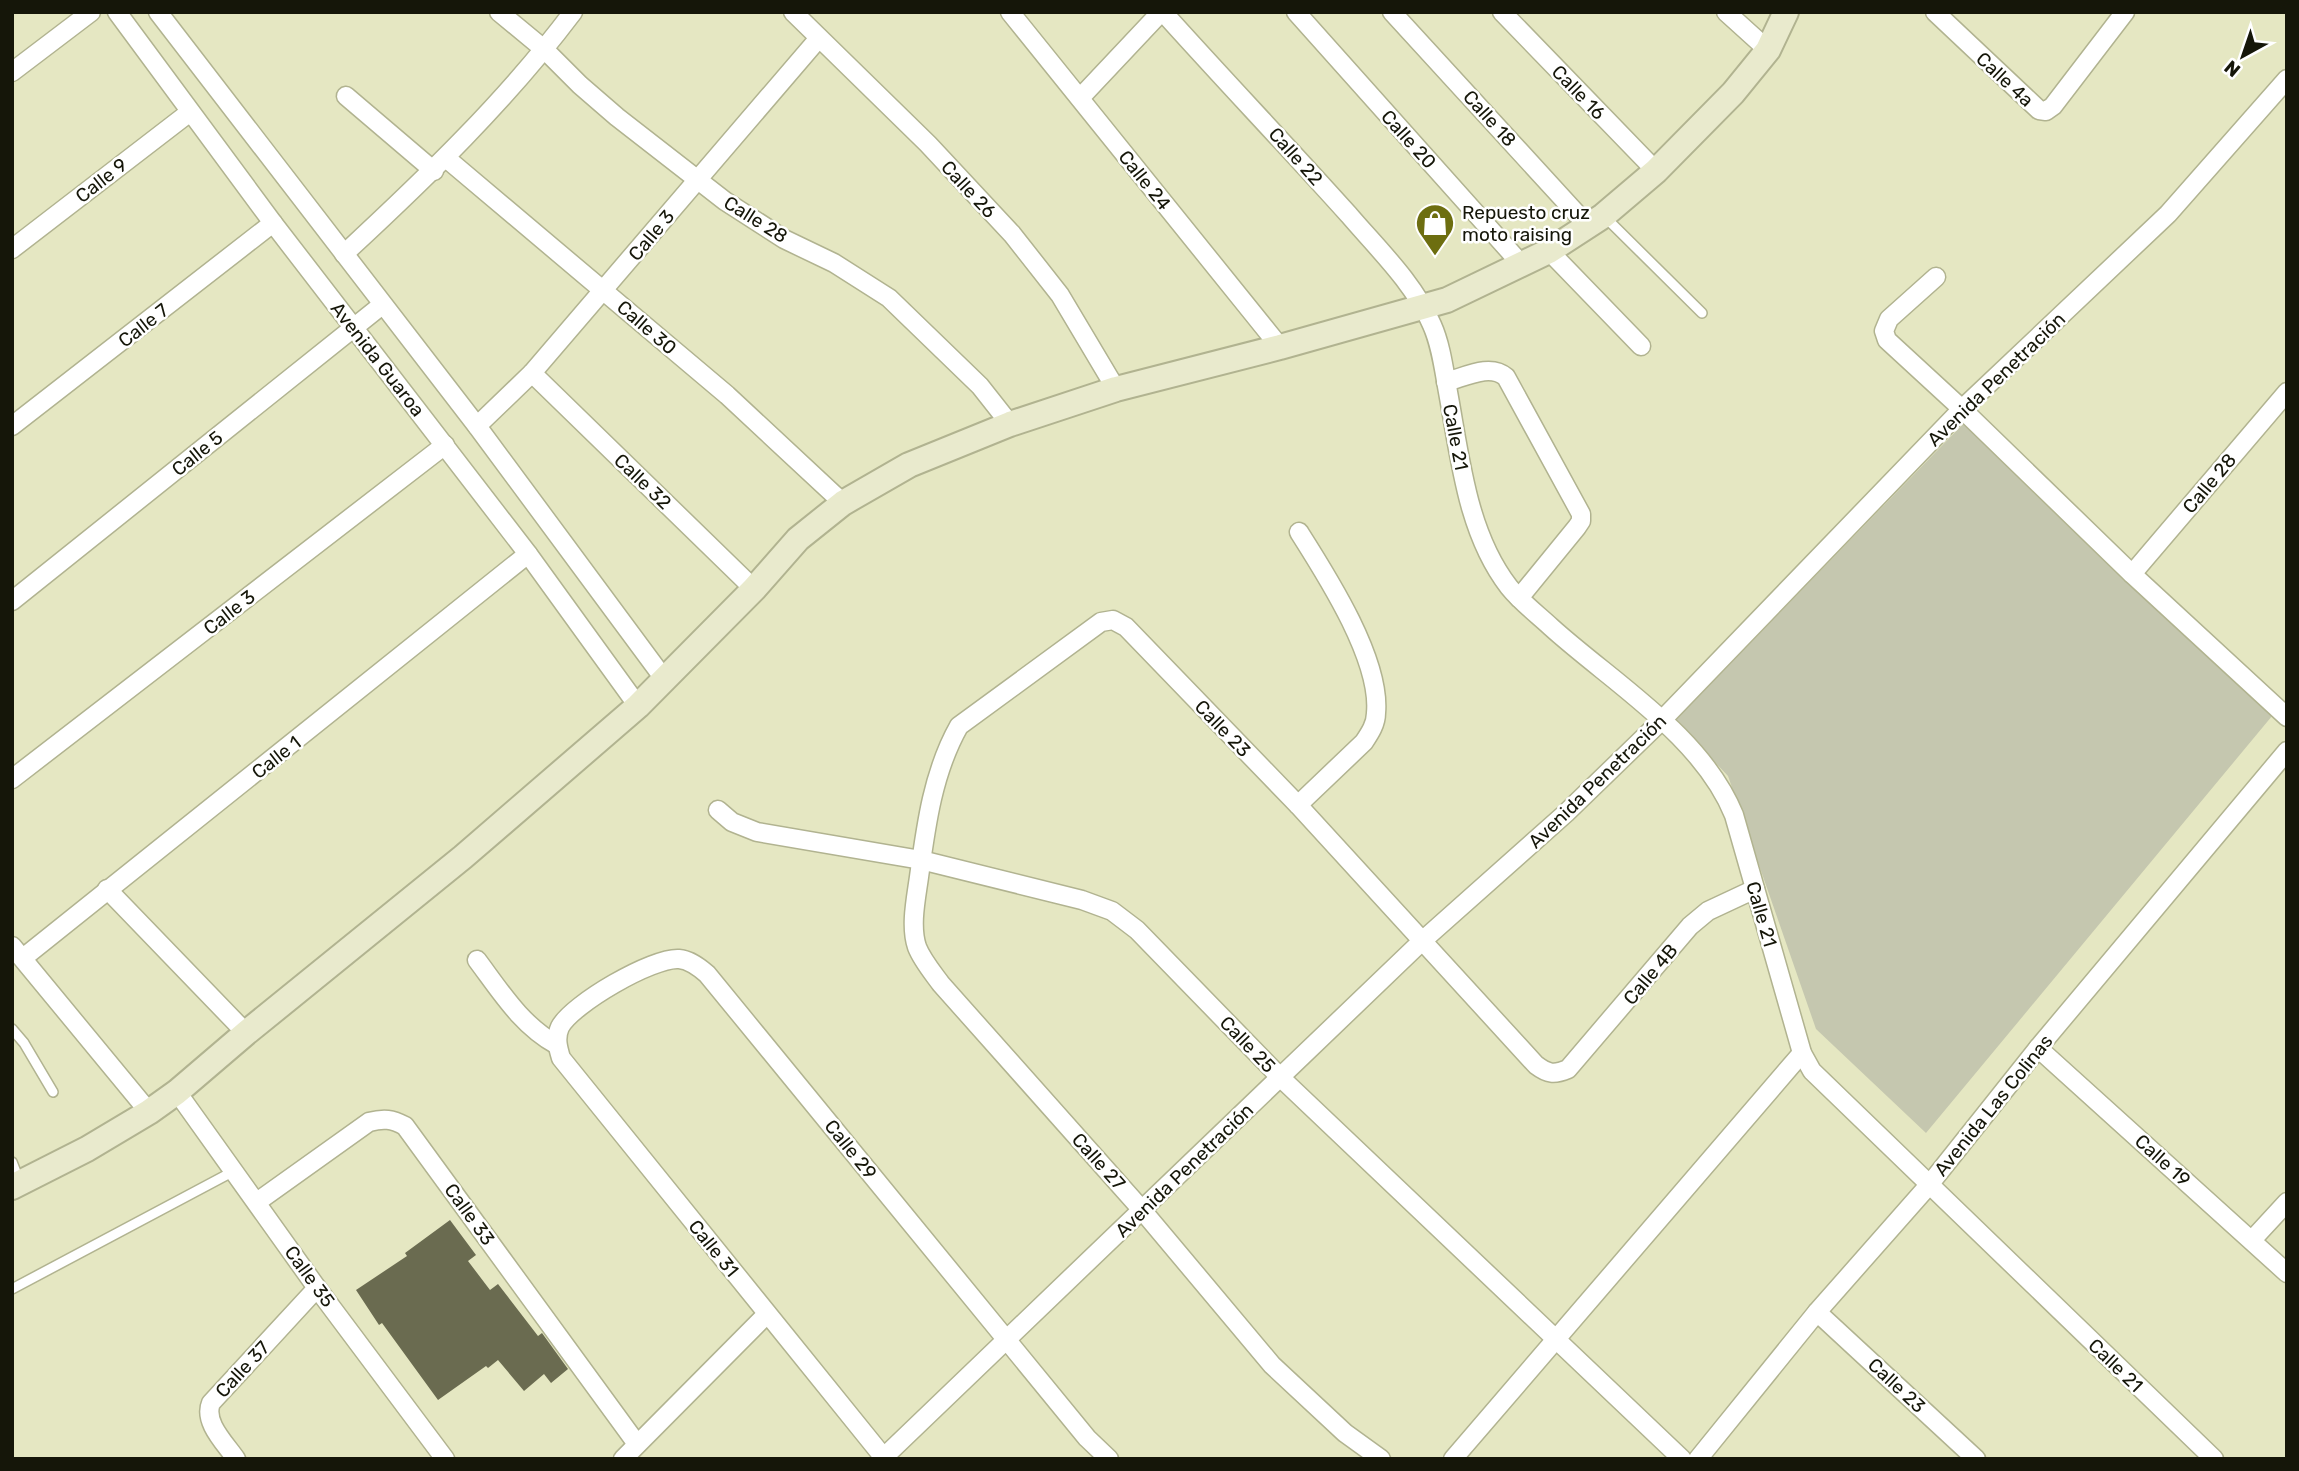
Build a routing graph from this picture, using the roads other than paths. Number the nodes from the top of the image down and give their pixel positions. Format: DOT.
graph roads {
  1 [pos="91,12"];
  2 [pos="117,12"];
  3 [pos="499,12"];
  4 [pos="573,12"];
  5 [pos="793,12"];
  6 [pos="1010,12"];
  7 [pos="1162,12"];
  8 [pos="1296,12"];
  9 [pos="1392,12"];
  10 [pos="1502,12"];
  11 [pos="1726,12"];
  12 [pos="1936,12"];
  13 [pos="2125,12"];
  14 [pos="166,15"];
  15 [pos="1781,15"];
  16 [pos="819,38"];
  17 [pos="545,50"];
  18 [pos="1768,50"];
  19 [pos="12,72"];
  20 [pos="2287,79"];
  21 [pos="346,96"];
  22 [pos="1080,98"];
  23 [pos="190,112"];
  24 [pos="440,164"];
  25 [pos="1656,171"];
  26 [pos="697,180"];
  27 [pos="1595,221"];
  28 [pos="273,223"];
  29 [pos="12,249"];
  30 [pos="1549,251"];
  31 [pos="344,254"];
  32 [pos="1522,265"];
  33 [pos="1936,277"];
  34 [pos="605,290"];
  35 [pos="382,305"];
  36 [pos="1423,306"];
  37 [pos="1702,313"];
  38 [pos="354,327"];
  39 [pos="1641,346"];
  40 [pos="1280,347"];
  41 [pos="531,373"];
  42 [pos="1446,382"];
  43 [pos="1116,389"];
  44 [pos="2287,392"];
  45 [pos="1962,409"];
  46 [pos="1010,424"];
  47 [pos="12,426"];
  48 [pos="477,426"];
  49 [pos="445,445"];
  50 [pos="843,503"];
  51 [pos="1299,532"];
  52 [pos="528,554"];
  53 [pos="2132,574"];
  54 [pos="754,589"];
  55 [pos="1519,598"];
  56 [pos="12,601"];
  57 [pos="665,680"];
  58 [pos="638,706"];
  59 [pos="2287,717"];
  60 [pos="1662,720"];
  61 [pos="2287,751"];
  62 [pos="12,779"];
  63 [pos="1298,805"];
  64 [pos="718,810"];
  65 [pos="921,860"];
  66 [pos="1755,889"];
  67 [pos="107,890"];
  68 [pos="1421,942"];
  69 [pos="17,952"];
  70 [pos="477,960"];
  71 [pos="12,1029"];
  72 [pos="246,1033"];
  73 [pos="557,1038"];
  74 [pos="2038,1048"];
  75 [pos="1802,1053"];
  76 [pos="1557,1074"];
  77 [pos="1281,1078"];
  78 [pos="53,1092"];
  79 [pos="177,1092"];
  80 [pos="149,1112"];
  81 [pos="234,1171"];
  82 [pos="15,1178"];
  83 [pos="1929,1185"];
  84 [pos="257,1202"];
  85 [pos="2287,1202"];
  86 [pos="1142,1210"];
  87 [pos="2252,1240"];
  88 [pos="2287,1273"];
  89 [pos="317,1288"];
  90 [pos="12,1289"];
  91 [pos="1817,1312"];
  92 [pos="766,1314"];
  93 [pos="1007,1340"];
  94 [pos="1556,1341"];
  95 [pos="637,1444"];
  96 [pos="883,1458"];
  97 [pos="236,1459"];
  98 [pos="445,1459"];
  99 [pos="623,1459"];
  100 [pos="1109,1459"];
  101 [pos="1381,1459"];
  102 [pos="1453,1459"];
  103 [pos="1682,1459"];
  104 [pos="1698,1459"];
  105 [pos="1976,1459"];
  106 [pos="2214,1459"];
  1 -- 19 [label="street"];
  2 -- 23 [label="street, Avenida Guaroa"];
  3 -- 17 [label="street, Calle 28"];
  4 -- 17 [label="street"];
  5 -- 16 [label="street, Calle 26"];
  6 -- 22 [label="street, Calle 24"];
  7 -- 22 [label="street"];
  7 -- 36 [label="street, Calle 22"];
  8 -- 32 [label="street, Calle 20"];
  9 -- 27 [label="street, Calle 18"];
  10 -- 25 [label="street, Calle 16"];
  11 -- 18 [label="street"];
  12 -- 13 [label="street, Calle 4a"];
  14 -- 31 [label="street, Avenida Guaroa"];
  15 -- 18 [label="main road"];
  16 -- 26 [label="street, Calle 3"];
  16 -- 43 [label="street, Calle 26"];
  17 -- 24 [label="street"];
  17 -- 26 [label="street, Calle 28"];
  18 -- 25 [label="main road"];
  20 -- 45 [label="street, Avenida Penetración"];
  21 -- 24 [label="street, Calle 30"];
  22 -- 40 [label="street, Calle 24"];
  23 -- 28 [label="street, Avenida Guaroa"];
  23 -- 29 [label="street, Calle 9"];
  24 -- 31 [label="street"];
  24 -- 34 [label="street, Calle 30"];
  25 -- 27 [label="main road"];
  26 -- 34 [label="street, Calle 3"];
  26 -- 46 [label="street, Calle 28"];
  27 -- 30 [label="main road"];
  27 -- 37 [label="lane"];
  28 -- 38 [label="street, Avenida Guaroa"];
  28 -- 47 [label="street, Calle 7"];
  30 -- 32 [label="main road"];
  30 -- 39 [label="street"];
  31 -- 35 [label="street, Avenida Guaroa"];
  32 -- 36 [label="main road"];
  33 -- 45 [label="street"];
  34 -- 41 [label="street, Calle 3"];
  34 -- 50 [label="street, Calle 30"];
  35 -- 38 [label="street, Calle 5"];
  35 -- 48 [label="street, Avenida Guaroa"];
  36 -- 40 [label="main road"];
  36 -- 42 [label="street, Calle 21"];
  38 -- 49 [label="street, Avenida Guaroa"];
  38 -- 56 [label="street, Calle 5"];
  40 -- 43 [label="main road"];
  41 -- 48 [label="street, Calle 3"];
  41 -- 54 [label="street, Calle 32"];
  42 -- 55 [label="street, Calle 21"];
  42 -- 55 [label="street"];
  43 -- 46 [label="main road"];
  44 -- 53 [label="street, Calle 28"];
  45 -- 53 [label="street"];
  45 -- 60 [label="street, Avenida Penetración"];
  46 -- 50 [label="main road"];
  48 -- 57 [label="street, Avenida Guaroa"];
  49 -- 52 [label="street, Avenida Guaroa"];
  49 -- 62 [label="street, Calle 3"];
  50 -- 54 [label="main road"];
  51 -- 63 [label="street"];
  52 -- 58 [label="street, Avenida Guaroa"];
  52 -- 67 [label="street, Calle 1"];
  53 -- 59 [label="street"];
  54 -- 57 [label="main road"];
  55 -- 60 [label="street, Calle 21"];
  57 -- 58 [label="main road"];
  58 -- 72 [label="main road"];
  60 -- 66 [label="street, Calle 21"];
  60 -- 68 [label="street, Avenida Penetración"];
  61 -- 74 [label="street, Avenida Las Colinas"];
  63 -- 65 [label="street, Calle 23"];
  63 -- 68 [label="street, Calle 23"];
  64 -- 65 [label="street, Calle 25"];
  65 -- 77 [label="street, Calle 25"];
  65 -- 86 [label="street, Calle 27"];
  66 -- 75 [label="street, Calle 21"];
  66 -- 76 [label="street, Calle 4B"];
  67 -- 69 [label="street, Calle 1"];
  67 -- 72 [label="street"];
  68 -- 76 [label="street, Calle 23"];
  68 -- 77 [label="street, Avenida Penetración"];
  69 -- 80 [label="street"];
  70 -- 73 [label="street"];
  71 -- 78 [label="lane"];
  72 -- 79 [label="main road"];
  73 -- 92 [label="street, Calle 31"];
  73 -- 93 [label="street, Calle 29"];
  74 -- 83 [label="street, Avenida Las Colinas"];
  74 -- 87 [label="street, Calle 19"];
  75 -- 83 [label="street, Calle 21"];
  75 -- 94 [label="street"];
  77 -- 86 [label="street, Avenida Penetración"];
  77 -- 94 [label="street, Calle 25"];
  79 -- 80 [label="main road"];
  79 -- 81 [label="street, Calle 35"];
  80 -- 82 [label="main road"];
  81 -- 84 [label="street, Calle 35"];
  81 -- 90 [label="lane"];
  83 -- 91 [label="street, Avenida Las Colinas"];
  83 -- 106 [label="street, Calle 21"];
  84 -- 89 [label="street, Calle 35"];
  84 -- 95 [label="street, Calle 33"];
  85 -- 87 [label="street"];
  86 -- 93 [label="street, Avenida Penetración"];
  86 -- 101 [label="street, Calle 27"];
  87 -- 88 [label="street, Calle 19"];
  89 -- 97 [label="street, Calle 37"];
  89 -- 98 [label="street, Calle 35"];
  91 -- 104 [label="street, Avenida Las Colinas"];
  91 -- 105 [label="street, Calle 23"];
  92 -- 95 [label="street"];
  92 -- 96 [label="street, Calle 31"];
  93 -- 96 [label="street, Avenida Penetración"];
  93 -- 100 [label="street, Calle 29"];
  94 -- 102 [label="street"];
  94 -- 103 [label="street, Calle 25"];
  95 -- 99 [label="street"];
}
